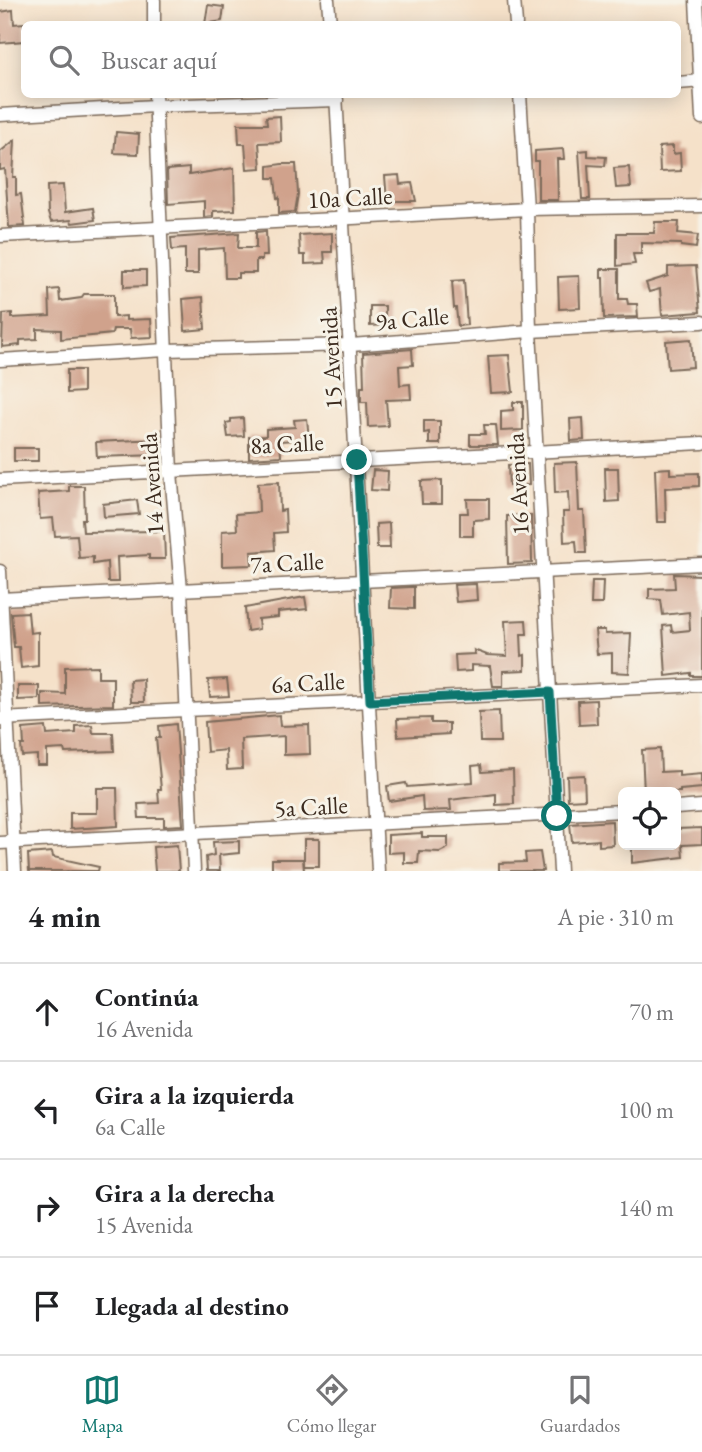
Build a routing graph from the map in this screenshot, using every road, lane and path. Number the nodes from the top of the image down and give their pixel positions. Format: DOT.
graph roads {
  1 [pos="154,0"];
  2 [pos="328,0"];
  3 [pos="514,0"];
  4 [pos="696,0"];
  5 [pos="154,21"];
  6 [pos="330,21"];
  7 [pos="516,21"];
  8 [pos="701,81"];
  9 [pos="681,83"];
  10 [pos="276,98"];
  11 [pos="337,98"];
  12 [pos="520,98"];
  13 [pos="155,100"];
  14 [pos="0,115"];
  15 [pos="702,118"];
  16 [pos="702,206"];
  17 [pos="527,209"];
  18 [pos="344,219"];
  19 [pos="159,228"];
  20 [pos="0,236"];
  21 [pos="702,322"];
  22 [pos="530,331"];
  23 [pos="351,345"];
  24 [pos="166,351"];
  25 [pos="0,360"];
  26 [pos="702,443"];
  27 [pos="537,450"];
  28 [pos="357,460"];
  29 [pos="171,472"];
  30 [pos="0,480"];
  31 [pos="702,564"];
  32 [pos="0,571"];
  33 [pos="544,571"];
  34 [pos="363,580"];
  35 [pos="181,590"];
  36 [pos="1,599"];
  37 [pos="702,685"];
  38 [pos="550,692"];
  39 [pos="370,701"];
  40 [pos="187,710"];
  41 [pos="4,719"];
  42 [pos="702,806"];
  43 [pos="681,808"];
  44 [pos="618,811"];
  45 [pos="557,816"];
  46 [pos="376,825"];
  47 [pos="193,834"];
  48 [pos="14,842"];
  49 [pos="0,843"];
  50 [pos="15,871"];
  51 [pos="194,871"];
  52 [pos="378,871"];
  53 [pos="560,871"];
  1 -- 5 [label="street"];
  2 -- 6 [label="street"];
  3 -- 7 [label="street"];
  4 -- 8 [label="street"];
  8 -- 9 [label="street"];
  8 -- 15 [label="street"];
  10 -- 13 [label="street"];
  11 -- 18 [label="street, 15 Avenida"];
  12 -- 17 [label="street, 16 Avenida"];
  13 -- 14 [label="street"];
  13 -- 19 [label="street, 14 Avenida"];
  16 -- 17 [label="street, 10a Calle"];
  17 -- 18 [label="street, 10a Calle"];
  17 -- 22 [label="street, 16 Avenida"];
  18 -- 19 [label="street, 10a Calle"];
  18 -- 23 [label="street, 15 Avenida"];
  19 -- 20 [label="street, 10a Calle"];
  19 -- 24 [label="street, 14 Avenida"];
  21 -- 22 [label="street, 9a Calle"];
  22 -- 23 [label="street, 9a Calle"];
  22 -- 27 [label="street, 16 Avenida"];
  23 -- 24 [label="street, 9a Calle"];
  23 -- 28 [label="street, 15 Avenida"];
  24 -- 25 [label="street, 9a Calle"];
  24 -- 29 [label="street, 14 Avenida"];
  26 -- 27 [label="street, 8a Calle"];
  27 -- 28 [label="street, 8a Calle"];
  27 -- 33 [label="street, 16 Avenida"];
  28 -- 29 [label="street, 8a Calle"];
  28 -- 34 [label="street, 15 Avenida"];
  29 -- 30 [label="street, 8a Calle"];
  29 -- 35 [label="street, 14 Avenida"];
  31 -- 33 [label="street, 7a Calle"];
  32 -- 36 [label="street"];
  33 -- 34 [label="street, 7a Calle"];
  33 -- 38 [label="street, 16 Avenida"];
  34 -- 35 [label="street, 7a Calle"];
  34 -- 39 [label="street, 15 Avenida"];
  35 -- 36 [label="street, 7a Calle"];
  35 -- 40 [label="street, 14 Avenida"];
  36 -- 41 [label="street"];
  37 -- 38 [label="street, 6a Calle"];
  38 -- 39 [label="street, 6a Calle"];
  38 -- 45 [label="street, 16 Avenida"];
  39 -- 40 [label="street, 6a Calle"];
  39 -- 46 [label="street, 15 Avenida"];
  40 -- 41 [label="street, 6a Calle"];
  40 -- 47 [label="street, 14 Avenida"];
  41 -- 48 [label="street"];
  42 -- 43 [label="street"];
  44 -- 45 [label="street, 5a Calle"];
  45 -- 46 [label="street, 5a Calle"];
  45 -- 53 [label="street, 16 Avenida"];
  46 -- 47 [label="street, 5a Calle"];
  46 -- 52 [label="street, 15 Avenida"];
  47 -- 48 [label="street, 5a Calle"];
  47 -- 51 [label="street, 14 Avenida"];
  48 -- 49 [label="street, 5a Calle"];
  48 -- 50 [label="street"];
}
